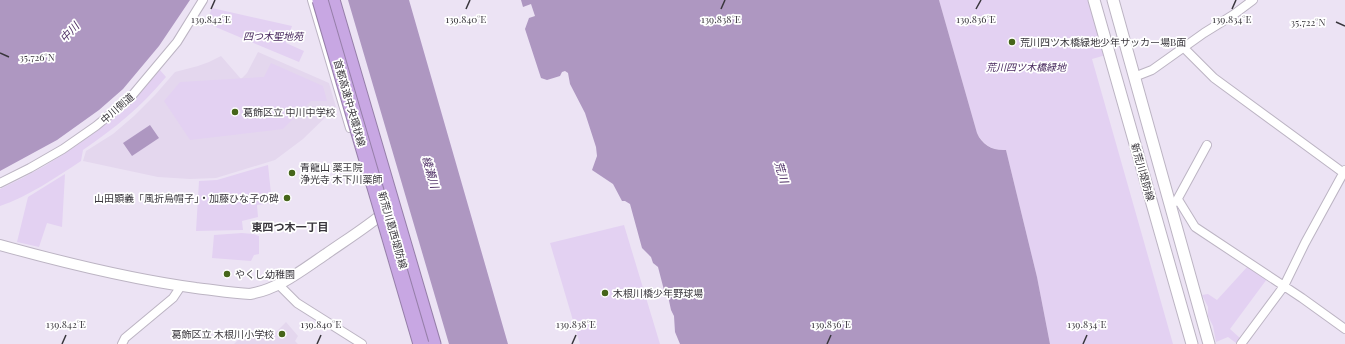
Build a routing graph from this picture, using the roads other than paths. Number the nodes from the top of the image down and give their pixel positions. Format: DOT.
graph roads {
  1 [pos="203,0"];
  2 [pos="312,0"];
  3 [pos="320,0"];
  4 [pos="326,0"];
  5 [pos="332,0"];
  6 [pos="1094,0"];
  7 [pos="1113,0"];
  8 [pos="1253,0"];
  9 [pos="1184,48"];
  10 [pos="1134,77"];
  11 [pos="1206,145"];
  12 [pos="1344,172"];
  13 [pos="0,183"];
  14 [pos="1173,202"];
  15 [pos="387,210"];
  16 [pos="377,219"];
  17 [pos="0,245"];
  18 [pos="279,285"];
  19 [pos="181,286"];
  20 [pos="1284,286"];
  21 [pos="1345,329"];
  22 [pos="122,344"];
  23 [pos="362,344"];
  24 [pos="413,344"];
  25 [pos="421,344"];
  26 [pos="427,344"];
  27 [pos="433,344"];
  28 [pos="1192,344"];
  29 [pos="1209,344"];
  30 [pos="1241,344"];
  1 -- 13 [label="street, 中川側道"];
  2 -- 16 [label="street"];
  3 -- 25 [label="highway, 首都高速中央環状線, bridge"];
  4 -- 15 [label="main road, 新荒川葛西堤防線"];
  5 -- 27 [label="highway, 首都高速中央環状線"];
  6 -- 28 [label="main road, 新荒川堤防線"];
  7 -- 10 [label="main road, 新荒川堤防線"];
  8 -- 9 [label="street"];
  9 -- 10 [label="street"];
  9 -- 12 [label="street"];
  10 -- 14 [label="main road, 新荒川堤防線"];
  11 -- 14 [label="street"];
  12 -- 20 [label="street"];
  14 -- 20 [label="street"];
  14 -- 29 [label="main road, 新荒川堤防線"];
  15 -- 16 [label="street"];
  15 -- 26 [label="main road, 新荒川葛西堤防線"];
  16 -- 18 [label="street"];
  16 -- 24 [label="street"];
  17 -- 19 [label="street"];
  18 -- 19 [label="street"];
  18 -- 23 [label="street"];
  19 -- 22 [label="street"];
  20 -- 21 [label="street"];
  20 -- 30 [label="street"];
}
